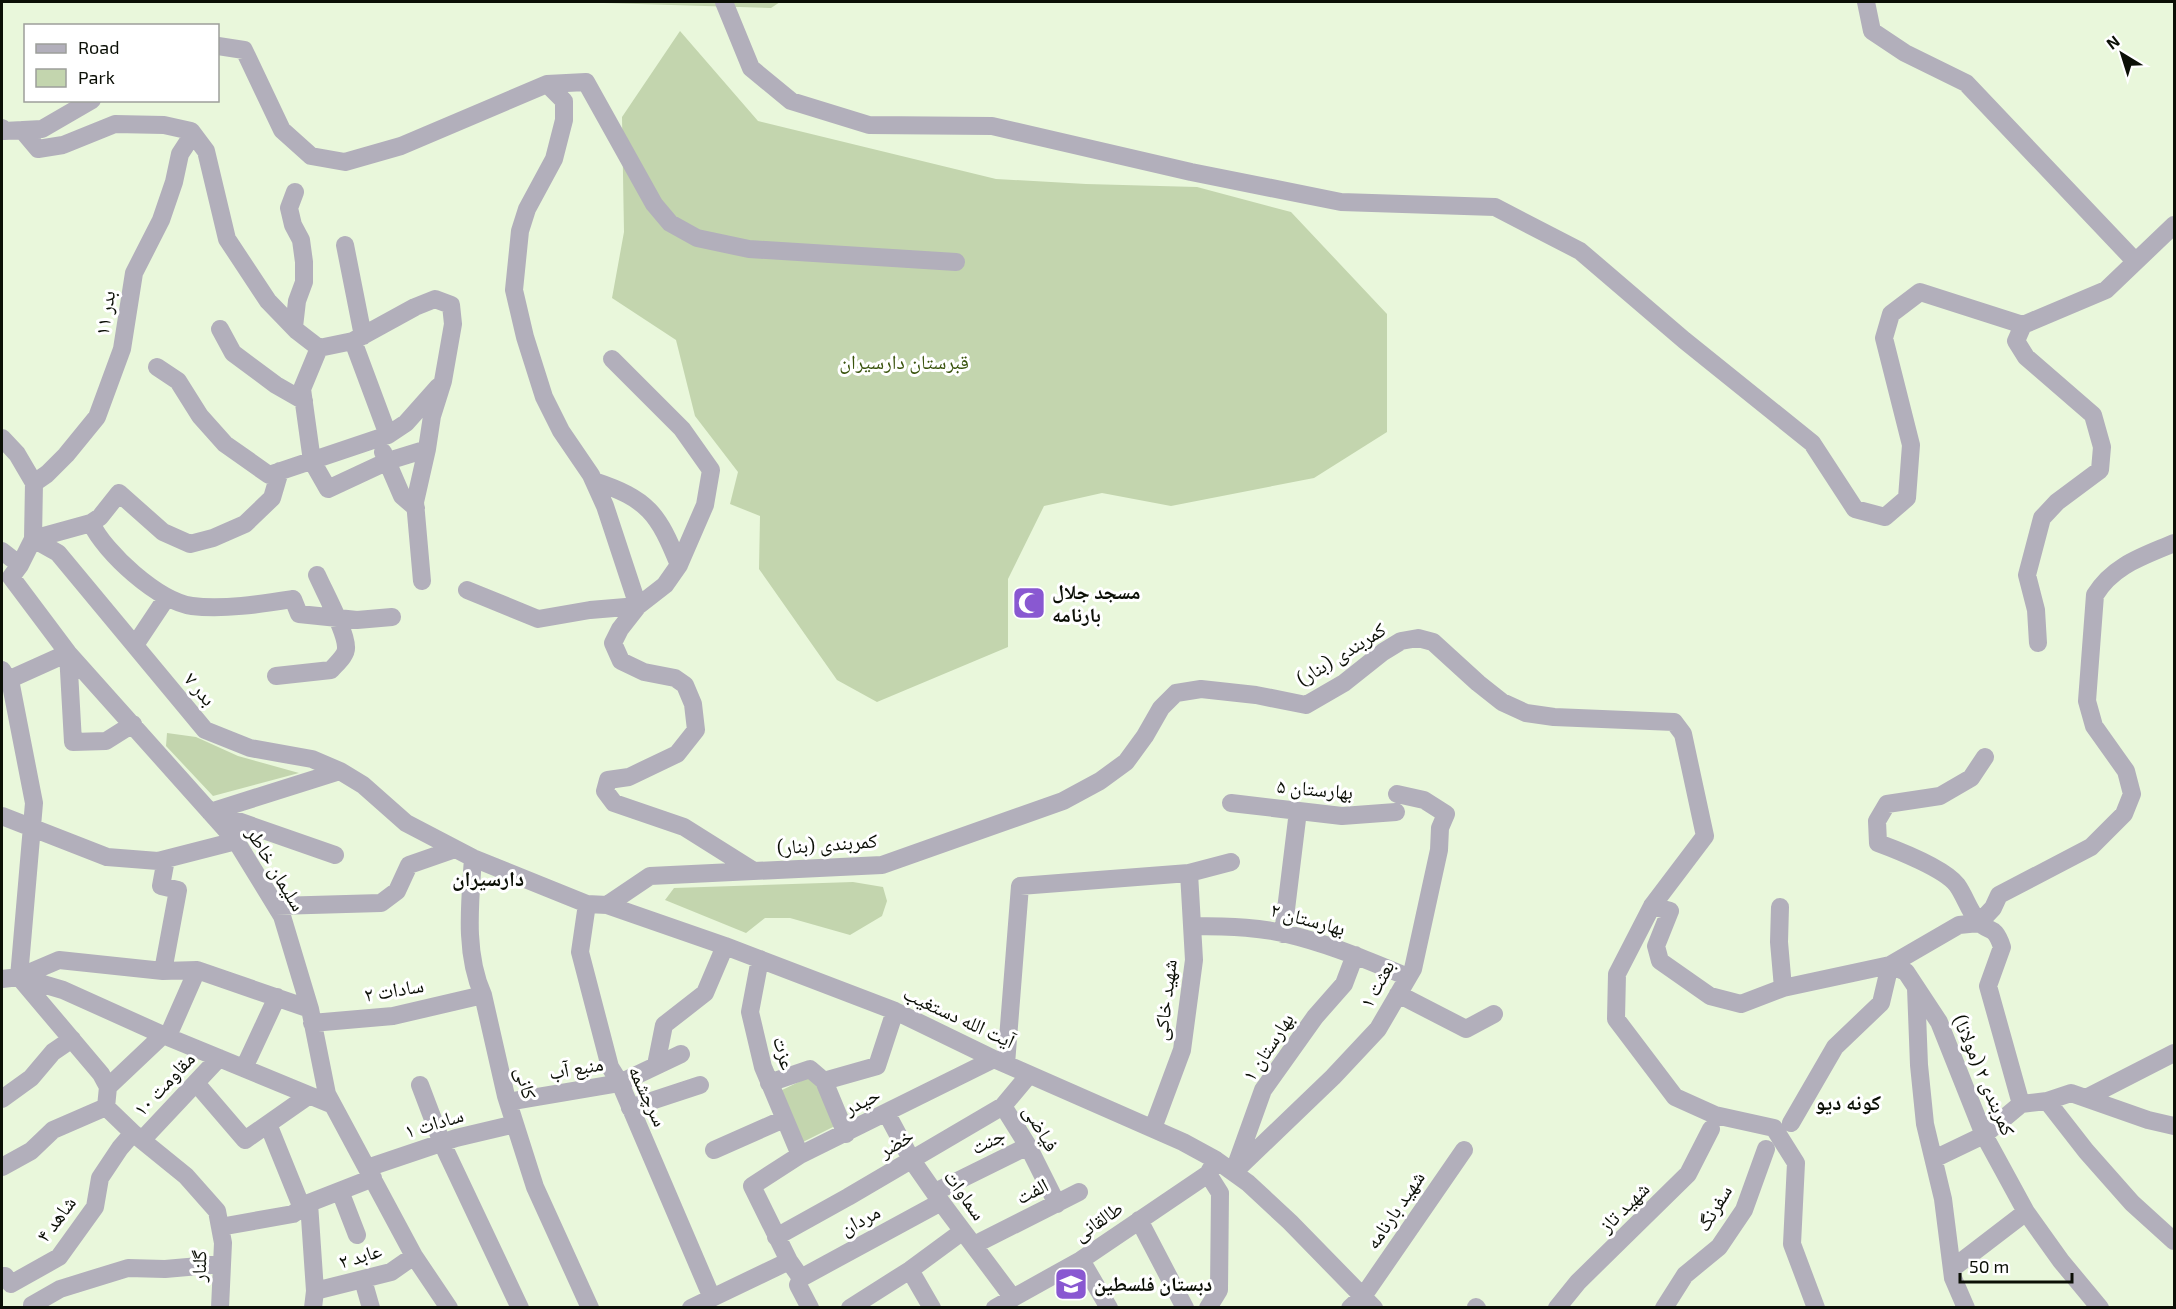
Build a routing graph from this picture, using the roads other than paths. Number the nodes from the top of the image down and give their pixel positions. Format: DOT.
graph roads {
  1 [pos="724,2"];
  2 [pos="1866,2"];
  3 [pos="219,46"];
  4 [pos="547,84"];
  5 [pos="89,102"];
  6 [pos="2,128"];
  7 [pos="22,130"];
  8 [pos="193,134"];
  9 [pos="295,192"];
  10 [pos="2175,225"];
  11 [pos="345,245"];
  12 [pos="2135,261"];
  13 [pos="956,262"];
  14 [pos="2023,325"];
  15 [pos="294,327"];
  16 [pos="220,329"];
  17 [pos="358,338"];
  18 [pos="319,348"];
  19 [pos="612,359"];
  20 [pos="158,367"];
  21 [pos="443,381"];
  22 [pos="304,400"];
  23 [pos="383,437"];
  24 [pos="2,438"];
  25 [pos="427,448"];
  26 [pos="312,461"];
  27 [pos="388,461"];
  28 [pos="280,471"];
  29 [pos="594,481"];
  30 [pos="34,483"];
  31 [pos="416,508"];
  32 [pos="91,523"];
  33 [pos="33,539"];
  34 [pos="2175,543"];
  35 [pos="2,551"];
  36 [pos="679,565"];
  37 [pos="11,574"];
  38 [pos="317,575"];
  39 [pos="422,581"];
  40 [pos="467,590"];
  41 [pos="167,597"];
  42 [pos="638,606"];
  43 [pos="392,617"];
  44 [pos="337,618"];
  45 [pos="2037,643"];
  46 [pos="135,645"];
  47 [pos="68,653"];
  48 [pos="5,675"];
  49 [pos="276,675"];
  50 [pos="133,724"];
  51 [pos="1986,758"];
  52 [pos="340,771"];
  53 [pos="1231,803"];
  54 [pos="1396,803"];
  55 [pos="1298,811"];
  56 [pos="210,812"];
  57 [pos="2,816"];
  58 [pos="32,829"];
  59 [pos="236,841"];
  60 [pos="455,849"];
  61 [pos="335,855"];
  62 [pos="473,858"];
  63 [pos="166,859"];
  64 [pos="1231,862"];
  65 [pos="754,871"];
  66 [pos="1189,873"];
  67 [pos="586,904"];
  68 [pos="607,905"];
  69 [pos="276,906"];
  70 [pos="1652,906"];
  71 [pos="1780,907"];
  72 [pos="1978,923"];
  73 [pos="1192,926"];
  74 [pos="1283,934"];
  75 [pos="725,946"];
  76 [pos="1355,956"];
  77 [pos="760,959"];
  78 [pos="1890,965"];
  79 [pos="197,970"];
  80 [pos="163,972"];
  81 [pos="10,977"];
  82 [pos="1408,977"];
  83 [pos="1783,988"];
  84 [pos="1916,988"];
  85 [pos="1398,994"];
  86 [pos="483,995"];
  87 [pos="277,998"];
  88 [pos="895,1011"];
  89 [pos="1494,1014"];
  90 [pos="311,1016"];
  91 [pos="166,1035"];
  92 [pos="72,1039"];
  93 [pos="2175,1053"];
  94 [pos="681,1054"];
  95 [pos="219,1058"];
  96 [pos="1000,1062"];
  97 [pos="656,1065"];
  98 [pos="244,1068"];
  99 [pos="1029,1075"];
  100 [pos="824,1081"];
  101 [pos="196,1083"];
  102 [pos="620,1083"];
  103 [pos="769,1083"];
  104 [pos="420,1085"];
  105 [pos="700,1085"];
  106 [pos="108,1087"];
  107 [pos="308,1096"];
  108 [pos="2086,1098"];
  109 [pos="2,1099"];
  110 [pos="2047,1101"];
  111 [pos="508,1102"];
  112 [pos="2021,1104"];
  113 [pos="333,1105"];
  114 [pos="1003,1106"];
  115 [pos="106,1107"];
  116 [pos="630,1108"];
  117 [pos="887,1114"];
  118 [pos="784,1119"];
  119 [pos="1791,1123"];
  120 [pos="268,1124"];
  121 [pos="515,1124"];
  122 [pos="2175,1126"];
  123 [pos="1153,1128"];
  124 [pos="1711,1129"];
  125 [pos="846,1134"];
  126 [pos="1983,1135"];
  127 [pos="138,1136"];
  128 [pos="442,1143"];
  129 [pos="1028,1146"];
  130 [pos="1766,1149"];
  131 [pos="714,1150"];
  132 [pos="1464,1150"];
  133 [pos="800,1155"];
  134 [pos="911,1159"];
  135 [pos="1934,1160"];
  136 [pos="2,1167"];
  137 [pos="1212,1167"];
  138 [pos="1234,1172"];
  139 [pos="370,1173"];
  140 [pos="340,1191"];
  141 [pos="1079,1192"];
  142 [pos="938,1197"];
  143 [pos="1057,1204"];
  144 [pos="306,1206"];
  145 [pos="2026,1212"];
  146 [pos="1139,1220"];
  147 [pos="220,1227"];
  148 [pos="357,1235"];
  149 [pos="776,1237"];
  150 [pos="968,1238"];
  151 [pos="2175,1241"];
  152 [pos="414,1256"];
  153 [pos="1082,1260"];
  154 [pos="789,1261"];
  155 [pos="222,1264"];
  156 [pos="1953,1268"];
  157 [pos="910,1270"];
  158 [pos="801,1278"];
  159 [pos="363,1280"];
  160 [pos="5,1283"];
  161 [pos="712,1298"];
  162 [pos="1012,1298"];
  163 [pos="314,1300"];
  164 [pos="1369,1301"];
  165 [pos="33,1307"];
  166 [pos="220,1308"];
  167 [pos="371,1308"];
  168 [pos="450,1308"];
  169 [pos="520,1308"];
  170 [pos="590,1308"];
  171 [pos="691,1308"];
  172 [pos="810,1308"];
  173 [pos="850,1308"];
  174 [pos="932,1308"];
  175 [pos="995,1308"];
  176 [pos="1109,1308"];
  177 [pos="1185,1308"];
  178 [pos="1208,1308"];
  179 [pos="1350,1308"];
  180 [pos="1557,1308"];
  181 [pos="1664,1308"];
  182 [pos="1816,1308"];
  183 [pos="1966,1308"];
  184 [pos="2100,1308"];
  1 -- 14 [label="street"];
  2 -- 12 [label="street"];
  3 -- 4 [label="street"];
  4 -- 13 [label="street"];
  4 -- 29 [label="street"];
  5 -- 7 [label="street"];
  6 -- 7 [label="street"];
  7 -- 8 [label="street"];
  8 -- 15 [label="street"];
  8 -- 30 [label="street, بدر ۱۱"];
  9 -- 15 [label="street"];
  10 -- 12 [label="street"];
  11 -- 17 [label="street"];
  12 -- 14 [label="street"];
  14 -- 45 [label="street"];
  15 -- 18 [label="street"];
  16 -- 22 [label="street"];
  17 -- 18 [label="street"];
  17 -- 21 [label="street"];
  17 -- 23 [label="street"];
  18 -- 22 [label="street"];
  19 -- 36 [label="street"];
  20 -- 28 [label="street"];
  21 -- 23 [label="street"];
  21 -- 25 [label="street"];
  22 -- 26 [label="street"];
  23 -- 26 [label="street"];
  23 -- 27 [label="street"];
  24 -- 30 [label="street"];
  25 -- 27 [label="street"];
  25 -- 31 [label="street"];
  26 -- 27 [label="street"];
  26 -- 28 [label="street"];
  27 -- 31 [label="street"];
  28 -- 32 [label="street"];
  29 -- 36 [label="street"];
  29 -- 42 [label="street"];
  30 -- 33 [label="street"];
  31 -- 39 [label="street"];
  32 -- 33 [label="street"];
  32 -- 41 [label="street"];
  33 -- 37 [label="street"];
  33 -- 46 [label="street, بدر ۷"];
  34 -- 72 [label="street"];
  35 -- 37 [label="street, سلیمان خاطر"];
  36 -- 42 [label="street"];
  37 -- 47 [label="street, سلیمان خاطر"];
  38 -- 44 [label="street"];
  40 -- 42 [label="street"];
  41 -- 44 [label="street"];
  41 -- 46 [label="street"];
  42 -- 65 [label="street"];
  43 -- 44 [label="street"];
  44 -- 49 [label="street"];
  46 -- 52 [label="street, بدر ۷"];
  47 -- 48 [label="street"];
  47 -- 50 [label="street, سلیمان خاطر"];
  47 -- 50 [label="street"];
  48 -- 58 [label="street"];
  50 -- 56 [label="street, سلیمان خاطر"];
  51 -- 72 [label="street"];
  52 -- 56 [label="street"];
  52 -- 60 [label="street, بدر ۷"];
  53 -- 55 [label="street, بهارستان ۵"];
  54 -- 55 [label="street, بهارستان ۵"];
  54 -- 82 [label="street, بعثت ۱"];
  55 -- 74 [label="street"];
  56 -- 59 [label="street, سلیمان خاطر"];
  56 -- 61 [label="street"];
  57 -- 58 [label="street"];
  58 -- 63 [label="street"];
  58 -- 81 [label="street"];
  59 -- 63 [label="street"];
  59 -- 69 [label="street, سلیمان خاطر"];
  60 -- 62 [label="street, بدر ۷"];
  60 -- 69 [label="street"];
  62 -- 67 [label="street, آیت الله دستغیب"];
  62 -- 86 [label="street, کانی"];
  63 -- 80 [label="street"];
  64 -- 66 [label="street"];
  65 -- 68 [label="street, کمربندی (بنار)"];
  65 -- 70 [label="street, کمربندی (بنار)"];
  66 -- 73 [label="street, شهید خاکی"];
  66 -- 96 [label="street"];
  67 -- 68 [label="street, آیت الله دستغیب"];
  67 -- 102 [label="street, سرچشمه"];
  68 -- 75 [label="street, آیت الله دستغیب"];
  69 -- 90 [label="street, سلیمان خاطر"];
  70 -- 83 [label="street"];
  70 -- 182 [label="street, کمربندی (بنار)"];
  71 -- 83 [label="street"];
  72 -- 78 [label="street"];
  72 -- 112 [label="street"];
  73 -- 74 [label="street, بهارستان ۲"];
  73 -- 123 [label="street, شهید خاکی"];
  74 -- 76 [label="street, بهارستان ۲"];
  75 -- 77 [label="street, آیت الله دستغیب"];
  75 -- 97 [label="street"];
  76 -- 82 [label="street, بهارستان ۲"];
  76 -- 138 [label="street, بهارستان ۱"];
  77 -- 88 [label="street, آیت الله دستغیب"];
  77 -- 103 [label="street, عزت"];
  78 -- 83 [label="street"];
  78 -- 84 [label="street, کمربندی ۲ (مولانا)"];
  78 -- 119 [label="street"];
  79 -- 80 [label="street"];
  79 -- 87 [label="street"];
  79 -- 91 [label="street"];
  80 -- 81 [label="street"];
  81 -- 91 [label="street"];
  81 -- 92 [label="street"];
  82 -- 85 [label="street, بعثت ۱"];
  84 -- 126 [label="street, کمربندی ۲ (مولانا)"];
  84 -- 135 [label="street"];
  85 -- 89 [label="street"];
  85 -- 138 [label="street, بعثت ۱"];
  86 -- 90 [label="street, سادات ۲"];
  86 -- 111 [label="street, کانی"];
  87 -- 90 [label="street"];
  87 -- 98 [label="street"];
  88 -- 96 [label="street, آیت الله دستغیب"];
  88 -- 100 [label="street"];
  90 -- 113 [label="street, سلیمان خاطر"];
  91 -- 95 [label="street"];
  91 -- 106 [label="street"];
  92 -- 106 [label="street"];
  92 -- 109 [label="street"];
  93 -- 108 [label="street"];
  94 -- 97 [label="street, منبع آب"];
  95 -- 98 [label="street"];
  95 -- 101 [label="street, مقاومت ۱۰"];
  96 -- 99 [label="street, آیت الله دستغیب"];
  96 -- 117 [label="street, حیدر"];
  97 -- 102 [label="street, منبع آب"];
  98 -- 107 [label="street"];
  99 -- 114 [label="street, خضر"];
  99 -- 123 [label="street, آیت الله دستغیب"];
  100 -- 103 [label="street"];
  100 -- 125 [label="street"];
  101 -- 120 [label="street"];
  101 -- 127 [label="street, مقاومت ۱۰"];
  102 -- 111 [label="street, منبع آب"];
  102 -- 116 [label="street, سرچشمه"];
  103 -- 118 [label="street, عزت"];
  104 -- 128 [label="street"];
  105 -- 116 [label="street"];
  106 -- 115 [label="street"];
  107 -- 113 [label="street"];
  107 -- 120 [label="street"];
  108 -- 110 [label="street"];
  108 -- 122 [label="street"];
  110 -- 112 [label="street"];
  110 -- 151 [label="street"];
  111 -- 121 [label="street, کانی"];
  112 -- 126 [label="street"];
  113 -- 139 [label="street, سلیمان خاطر"];
  114 -- 129 [label="street, فیاضی"];
  114 -- 134 [label="street, خضر"];
  115 -- 127 [label="street"];
  115 -- 136 [label="street"];
  116 -- 161 [label="street, سرچشمه"];
  117 -- 125 [label="street, حیدر"];
  117 -- 134 [label="street, سماوات"];
  118 -- 131 [label="street"];
  118 -- 133 [label="street, عزت"];
  120 -- 144 [label="street"];
  121 -- 128 [label="street, سادات ۱"];
  121 -- 170 [label="street, کانی"];
  123 -- 137 [label="street, آیت الله دستغیب"];
  124 -- 180 [label="street, شهید تاز"];
  125 -- 133 [label="street, حیدر"];
  126 -- 135 [label="street"];
  126 -- 145 [label="street, کمربندی ۲ (مولانا)"];
  127 -- 147 [label="street"];
  127 -- 160 [label="street, شاهد ۴"];
  128 -- 139 [label="street, سادات ۱"];
  128 -- 169 [label="street"];
  129 -- 142 [label="street, جنت"];
  129 -- 143 [label="street, فیاضی"];
  130 -- 181 [label="street, سفرنگ"];
  132 -- 164 [label="street, شهید بارنامه"];
  133 -- 149 [label="street, حیدر"];
  134 -- 142 [label="street, سماوات"];
  134 -- 149 [label="street, خضر"];
  135 -- 156 [label="street"];
  137 -- 138 [label="street, آیت الله دستغیب"];
  137 -- 146 [label="street, طالقانی"];
  137 -- 178 [label="street"];
  138 -- 164 [label="street, آیت الله دستغیب"];
  139 -- 140 [label="street, سادات ۱"];
  139 -- 152 [label="street, سلیمان خاطر"];
  140 -- 144 [label="street, سادات ۱"];
  140 -- 148 [label="street"];
  141 -- 143 [label="street, الفت"];
  142 -- 150 [label="street, سماوات"];
  142 -- 158 [label="street, مردان"];
  143 -- 150 [label="street, الفت"];
  144 -- 147 [label="street, سادات ۱"];
  144 -- 163 [label="street"];
  145 -- 156 [label="street"];
  145 -- 184 [label="street, کمربندی ۲ (مولانا)"];
  146 -- 153 [label="street, طالقانی"];
  146 -- 177 [label="street"];
  147 -- 155 [label="street, گلنار"];
  149 -- 154 [label="street"];
  150 -- 157 [label="street, الفت"];
  150 -- 162 [label="street, سماوات"];
  152 -- 159 [label="street, عابد ۲"];
  152 -- 168 [label="street, سلیمان خاطر"];
  153 -- 162 [label="street, طالقانی"];
  153 -- 176 [label="street"];
  154 -- 158 [label="street"];
  154 -- 161 [label="street"];
  155 -- 165 [label="street"];
  155 -- 166 [label="street, گلنار"];
  156 -- 183 [label="street"];
  157 -- 173 [label="street, الفت"];
  157 -- 174 [label="street"];
  158 -- 172 [label="street"];
  159 -- 163 [label="street, عابد ۲"];
  159 -- 167 [label="street"];
  160 -- 165 [label="street"];
  161 -- 171 [label="street"];
  162 -- 175 [label="street, طالقانی"];
  164 -- 179 [label="street, شهید بارنامه"];
}
